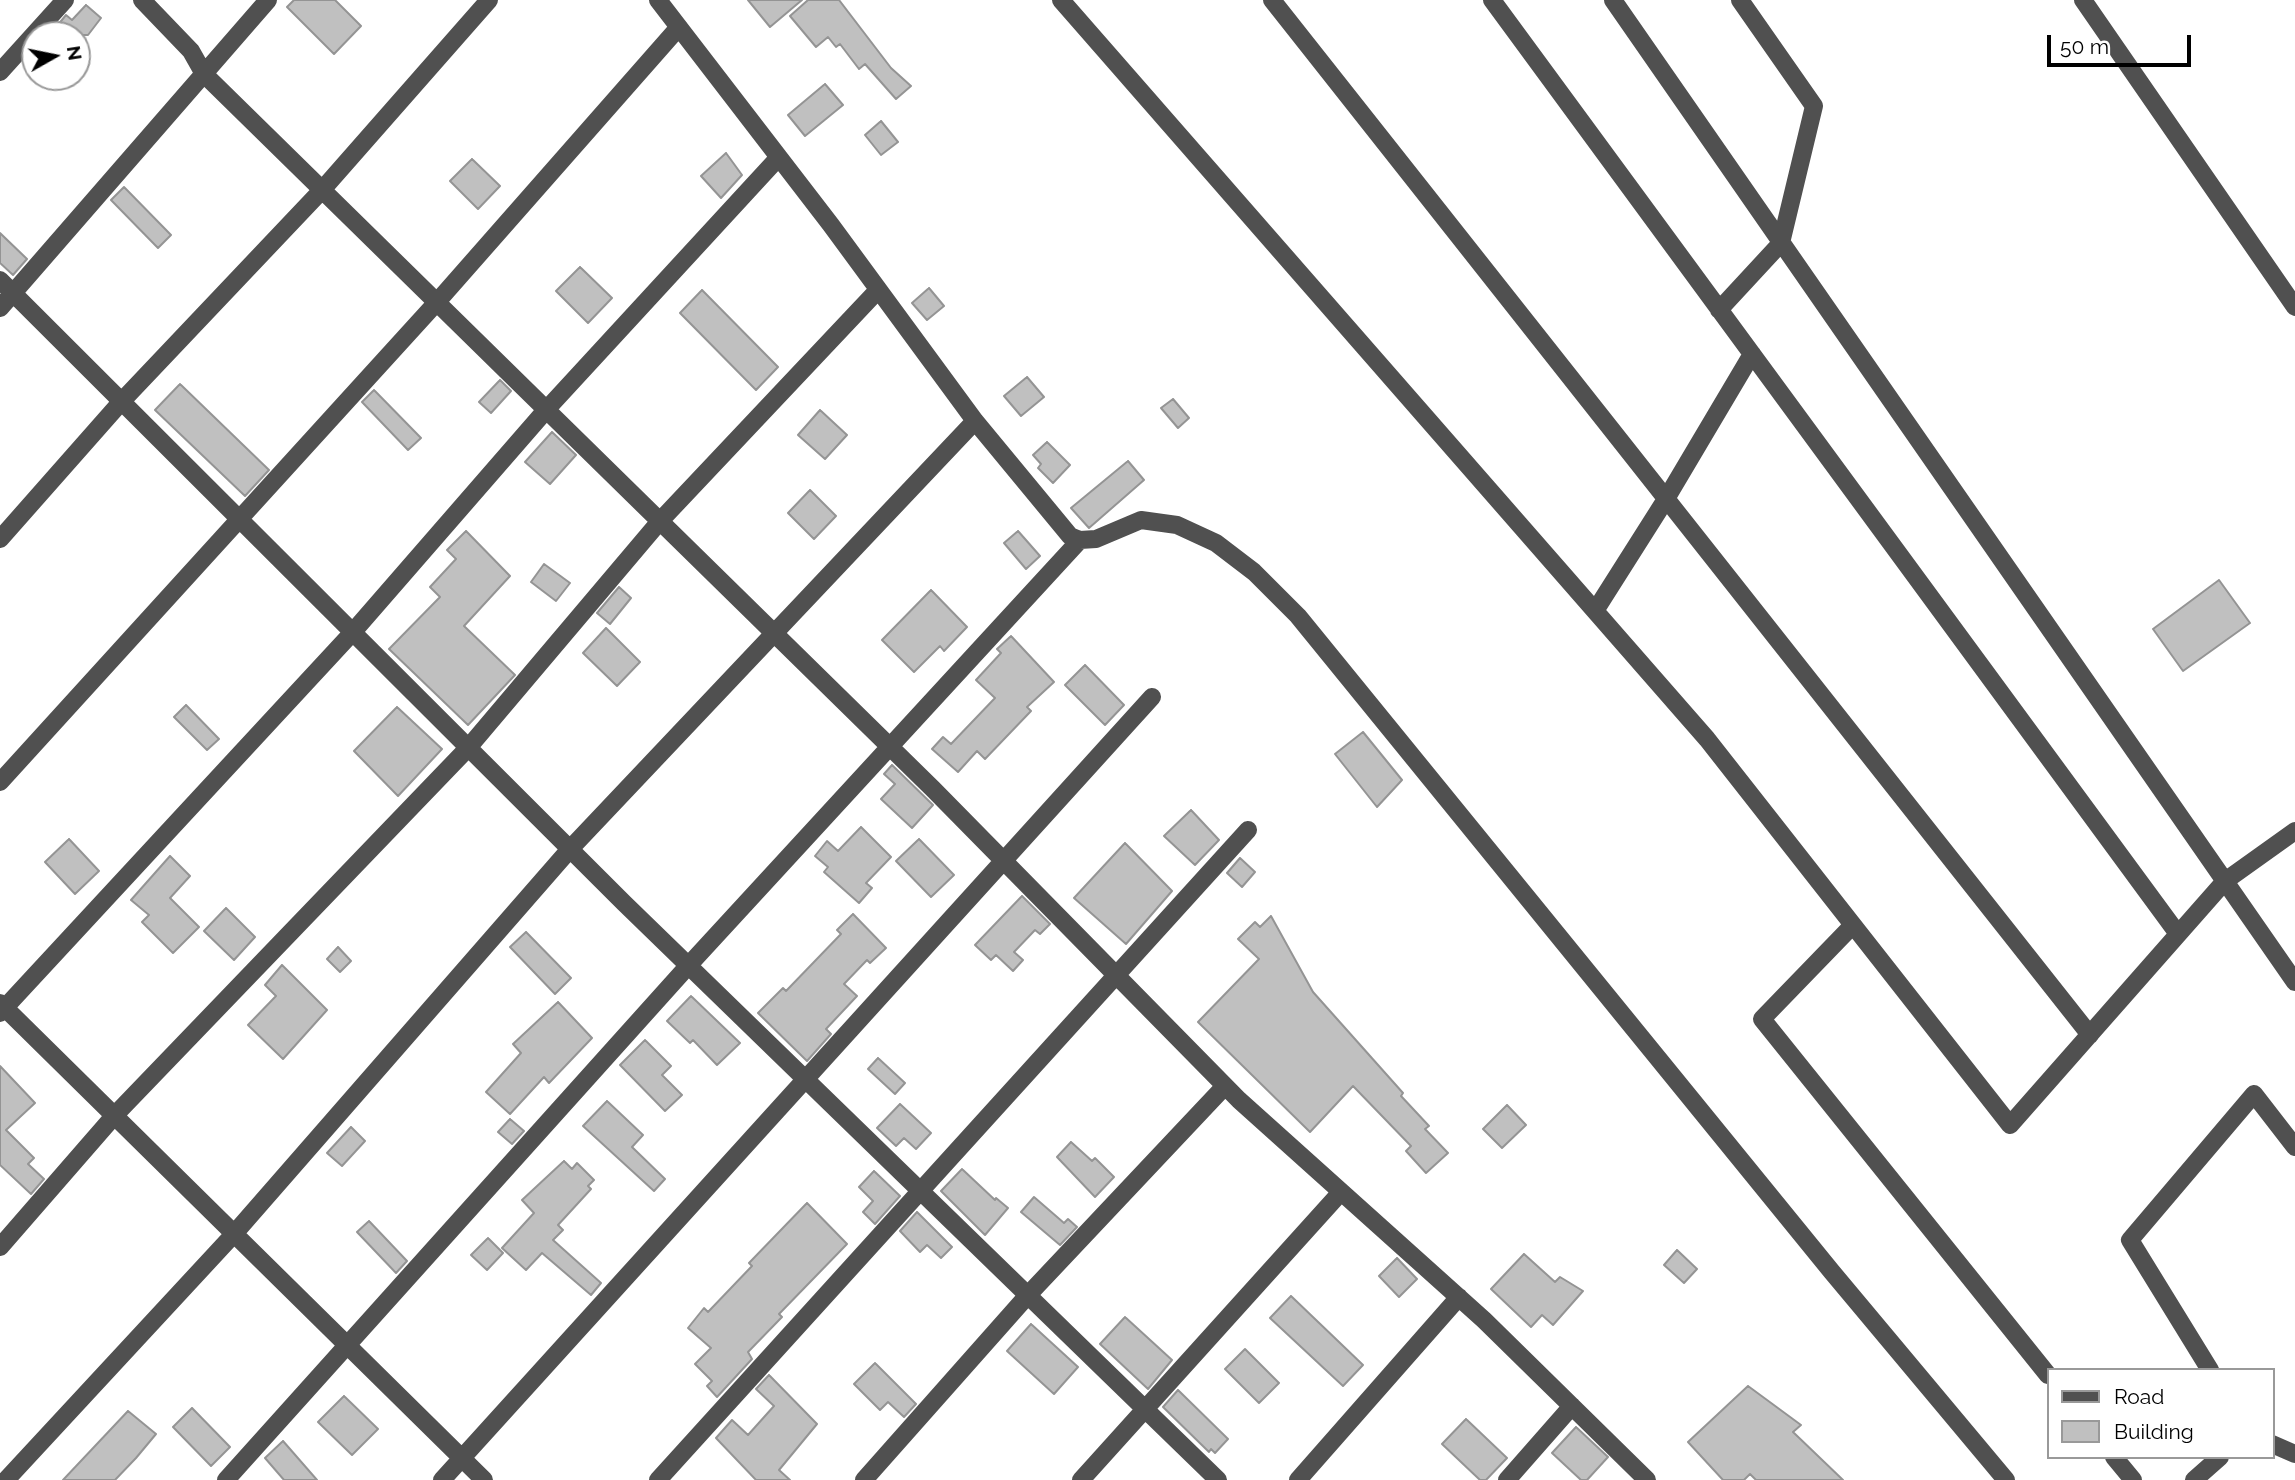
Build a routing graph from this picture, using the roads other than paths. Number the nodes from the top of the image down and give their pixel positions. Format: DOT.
graph roads {
  1 [pos="65,0"];
  2 [pos="142,0"];
  3 [pos="268,0"];
  4 [pos="489,0"];
  5 [pos="658,0"];
  6 [pos="1061,0"];
  7 [pos="1272,0"];
  8 [pos="1492,0"];
  9 [pos="1613,0"];
  10 [pos="1740,0"];
  11 [pos="2083,0"];
  12 [pos="678,27"];
  13 [pos="0,72"];
  14 [pos="204,74"];
  15 [pos="779,157"];
  16 [pos="322,190"];
  17 [pos="1782,243"];
  18 [pos="0,280"];
  19 [pos="878,290"];
  20 [pos="13,294"];
  21 [pos="436,302"];
  22 [pos="2295,307"];
  23 [pos="0,308"];
  24 [pos="1719,310"];
  25 [pos="1752,355"];
  26 [pos="121,402"];
  27 [pos="546,410"];
  28 [pos="975,421"];
  29 [pos="1667,499"];
  30 [pos="239,519"];
  31 [pos="660,521"];
  32 [pos="0,539"];
  33 [pos="1080,540"];
  34 [pos="1595,611"];
  35 [pos="352,633"];
  36 [pos="775,634"];
  37 [pos="1152,697"];
  38 [pos="889,746"];
  39 [pos="468,748"];
  40 [pos="0,782"];
  41 [pos="1248,830"];
  42 [pos="2295,831"];
  43 [pos="570,849"];
  44 [pos="1003,861"];
  45 [pos="2225,881"];
  46 [pos="1853,925"];
  47 [pos="2178,934"];
  48 [pos="688,966"];
  49 [pos="1117,976"];
  50 [pos="2295,982"];
  51 [pos="2,1008"];
  52 [pos="2090,1035"];
  53 [pos="805,1079"];
  54 [pos="1225,1086"];
  55 [pos="114,1116"];
  56 [pos="2295,1147"];
  57 [pos="922,1192"];
  58 [pos="1341,1192"];
  59 [pos="233,1235"];
  60 [pos="0,1247"];
  61 [pos="1028,1295"];
  62 [pos="1459,1297"];
  63 [pos="348,1348"];
  64 [pos="2209,1368"];
  65 [pos="2046,1373"];
  66 [pos="1572,1406"];
  67 [pos="1145,1409"];
  68 [pos="2274,1445"];
  69 [pos="2295,1454"];
  70 [pos="461,1458"];
  71 [pos="2116,1459"];
  72 [pos="2218,1459"];
  73 [pos="6,1480"];
  74 [pos="226,1480"];
  75 [pos="442,1480"];
  76 [pos="484,1480"];
  77 [pos="658,1480"];
  78 [pos="864,1480"];
  79 [pos="1081,1480"];
  80 [pos="1218,1480"];
  81 [pos="1298,1480"];
  82 [pos="1507,1480"];
  83 [pos="1647,1480"];
  84 [pos="2006,1480"];
  85 [pos="2133,1480"];
  86 [pos="2193,1480"];
  1 -- 13 [label="street"];
  2 -- 14 [label="street"];
  3 -- 14 [label="street"];
  4 -- 16 [label="street"];
  5 -- 12 [label="street"];
  6 -- 34 [label="street"];
  7 -- 29 [label="street"];
  8 -- 24 [label="street"];
  9 -- 17 [label="street"];
  10 -- 17 [label="street"];
  11 -- 22 [label="street"];
  12 -- 15 [label="street"];
  12 -- 21 [label="street"];
  14 -- 16 [label="street"];
  14 -- 20 [label="street"];
  15 -- 19 [label="street"];
  15 -- 27 [label="street"];
  16 -- 21 [label="street"];
  16 -- 26 [label="street"];
  17 -- 24 [label="street"];
  17 -- 45 [label="street"];
  18 -- 20 [label="street"];
  19 -- 28 [label="street"];
  19 -- 31 [label="street"];
  20 -- 23 [label="street"];
  20 -- 26 [label="street"];
  21 -- 27 [label="street"];
  21 -- 30 [label="street"];
  24 -- 25 [label="street"];
  25 -- 29 [label="street"];
  25 -- 47 [label="street"];
  26 -- 30 [label="street"];
  26 -- 32 [label="street"];
  27 -- 31 [label="street"];
  27 -- 35 [label="street"];
  28 -- 33 [label="street"];
  28 -- 36 [label="street"];
  29 -- 34 [label="street"];
  29 -- 52 [label="street"];
  30 -- 35 [label="street"];
  30 -- 40 [label="street"];
  31 -- 36 [label="street"];
  31 -- 39 [label="street"];
  33 -- 38 [label="street"];
  33 -- 84 [label="street"];
  34 -- 46 [label="street"];
  35 -- 39 [label="street"];
  35 -- 51 [label="street"];
  36 -- 38 [label="street"];
  36 -- 43 [label="street"];
  37 -- 44 [label="street"];
  38 -- 44 [label="street"];
  38 -- 48 [label="street"];
  39 -- 43 [label="street"];
  39 -- 55 [label="street"];
  41 -- 49 [label="street"];
  42 -- 45 [label="street"];
  43 -- 48 [label="street"];
  43 -- 59 [label="street"];
  44 -- 49 [label="street"];
  44 -- 53 [label="street"];
  45 -- 47 [label="street"];
  45 -- 50 [label="street"];
  46 -- 52 [label="street"];
  46 -- 65 [label="street"];
  47 -- 52 [label="street"];
  48 -- 53 [label="street"];
  48 -- 63 [label="street"];
  49 -- 54 [label="street"];
  49 -- 57 [label="street"];
  51 -- 55 [label="street"];
  53 -- 57 [label="street"];
  53 -- 70 [label="street"];
  54 -- 58 [label="street"];
  54 -- 61 [label="street"];
  55 -- 59 [label="street"];
  55 -- 60 [label="street"];
  56 -- 64 [label="street"];
  57 -- 61 [label="street"];
  57 -- 77 [label="street"];
  58 -- 62 [label="street"];
  58 -- 67 [label="street"];
  59 -- 63 [label="street"];
  59 -- 73 [label="street"];
  61 -- 67 [label="street"];
  61 -- 78 [label="street"];
  62 -- 66 [label="street"];
  62 -- 81 [label="street"];
  63 -- 70 [label="street"];
  63 -- 74 [label="street"];
  66 -- 82 [label="street"];
  66 -- 83 [label="street"];
  67 -- 79 [label="street"];
  67 -- 80 [label="street"];
  68 -- 69 [label="street"];
  70 -- 75 [label="street"];
  70 -- 76 [label="street"];
  71 -- 85 [label="street"];
  72 -- 86 [label="street"];
}
